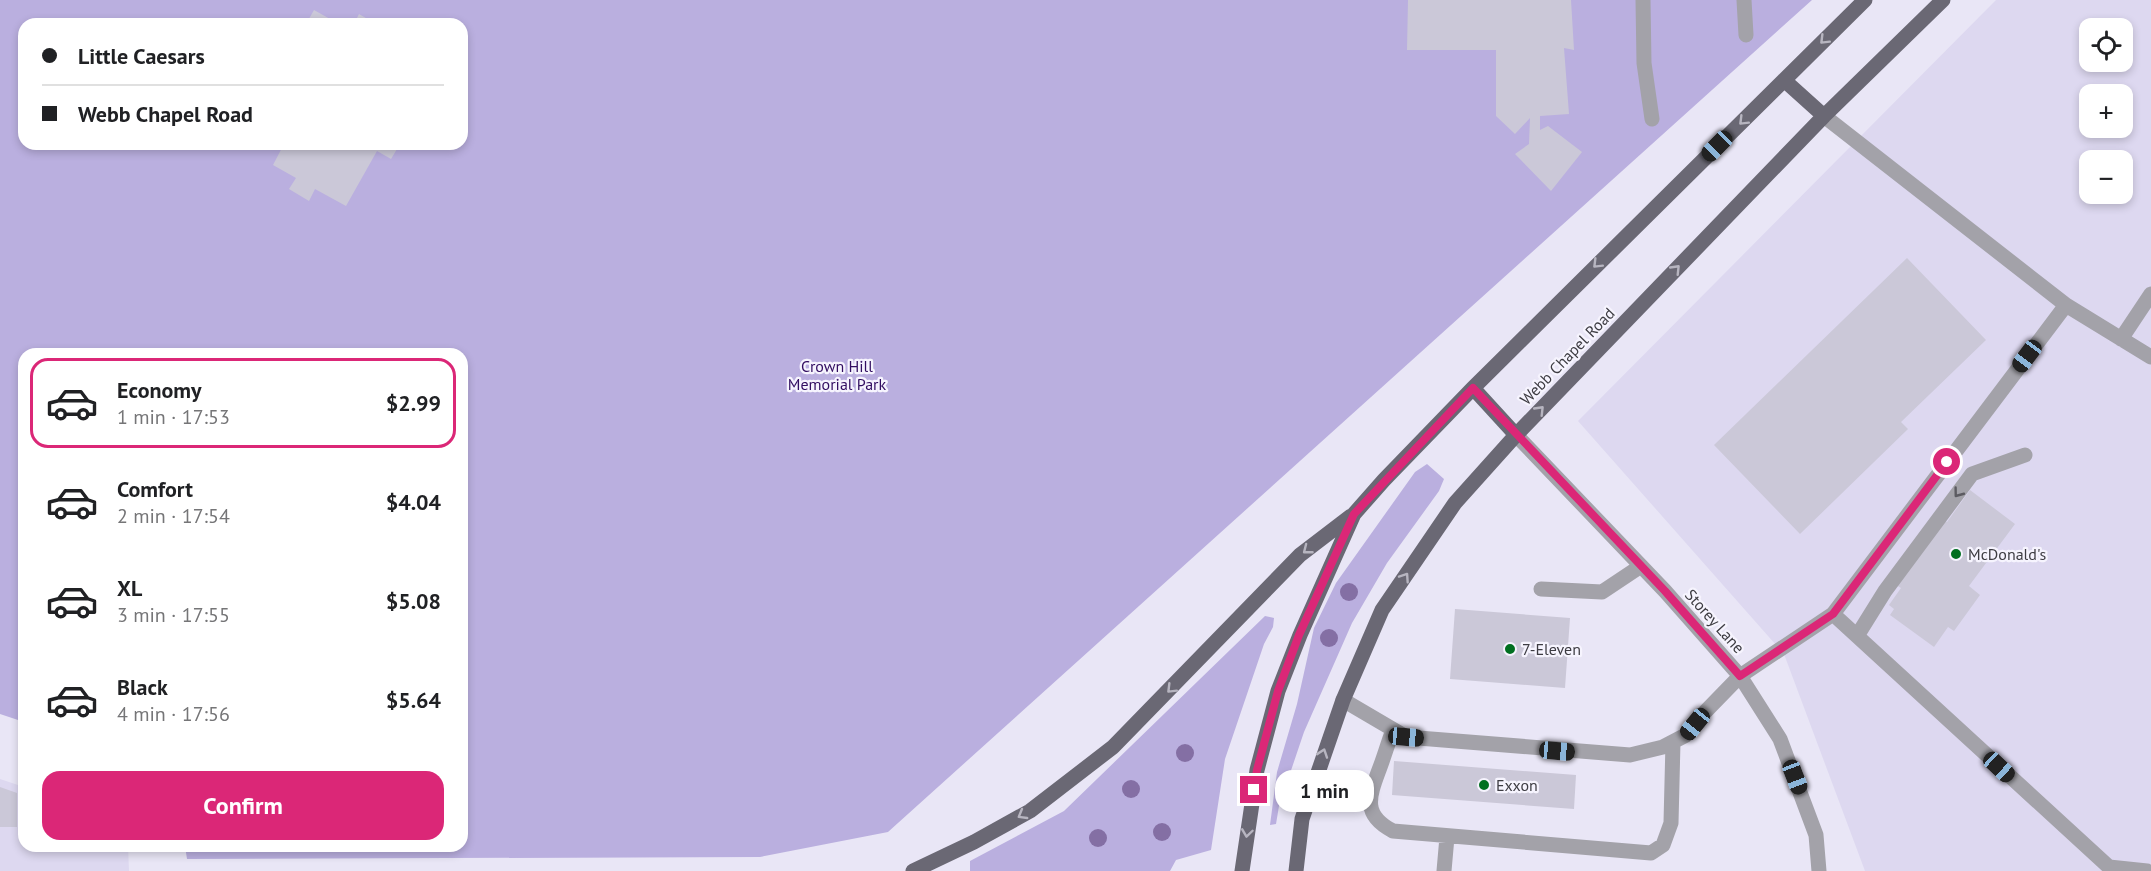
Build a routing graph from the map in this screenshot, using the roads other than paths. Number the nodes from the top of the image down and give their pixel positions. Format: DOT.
graph roads {
  1 [pos="1643,0"];
  2 [pos="1744,0"];
  3 [pos="1865,0"];
  4 [pos="1943,0"];
  5 [pos="1746,35"];
  6 [pos="1784,80"];
  7 [pos="1824,116"];
  8 [pos="1652,119"];
  9 [pos="2151,294"];
  10 [pos="2066,305"];
  11 [pos="2121,339"];
  12 [pos="2151,357"];
  13 [pos="1473,388"];
  14 [pos="1516,435"];
  15 [pos="2025,455"];
  16 [pos="1354,514"];
  17 [pos="1641,566"];
  18 [pos="1541,589"];
  19 [pos="1833,614"];
  20 [pos="1857,636"];
  21 [pos="1740,676"];
  22 [pos="1342,700"];
  23 [pos="1393,730"];
  24 [pos="1673,741"];
  25 [pos="1447,837"];
  26 [pos="913,871"];
  27 [pos="1242,871"];
  28 [pos="1296,871"];
  29 [pos="1444,871"];
  30 [pos="1819,871"];
  31 [pos="2147,871"];
  1 -- 8 [label="street"];
  2 -- 5 [label="street"];
  3 -- 6 [label="main road, one-way"];
  4 -- 7 [label="main road, Webb Chapel Road"];
  6 -- 7 [label="main road"];
  6 -- 13 [label="main road, one-way"];
  7 -- 10 [label="street"];
  14 -- 7 [label="main road, Webb Chapel Road, one-way"];
  9 -- 11 [label="street"];
  10 -- 11 [label="street"];
  10 -- 19 [label="street"];
  11 -- 12 [label="street"];
  13 -- 14 [label="main road"];
  13 -- 16 [label="main road"];
  14 -- 17 [label="street, Storey Lane"];
  22 -- 14 [label="main road, Webb Chapel Road, one-way"];
  15 -- 20 [label="street, one-way"];
  16 -- 26 [label="main road, one-way"];
  16 -- 27 [label="main road, one-way"];
  17 -- 18 [label="street"];
  17 -- 21 [label="street, Storey Lane"];
  19 -- 20 [label="street"];
  19 -- 21 [label="street"];
  20 -- 31 [label="street"];
  21 -- 24 [label="street"];
  21 -- 30 [label="street, Storey Lane"];
  22 -- 23 [label="street"];
  28 -- 22 [label="main road, Webb Chapel Road, one-way"];
  23 -- 24 [label="street"];
  23 -- 25 [label="street"];
  24 -- 25 [label="street"];
  25 -- 29 [label="street"];
}
